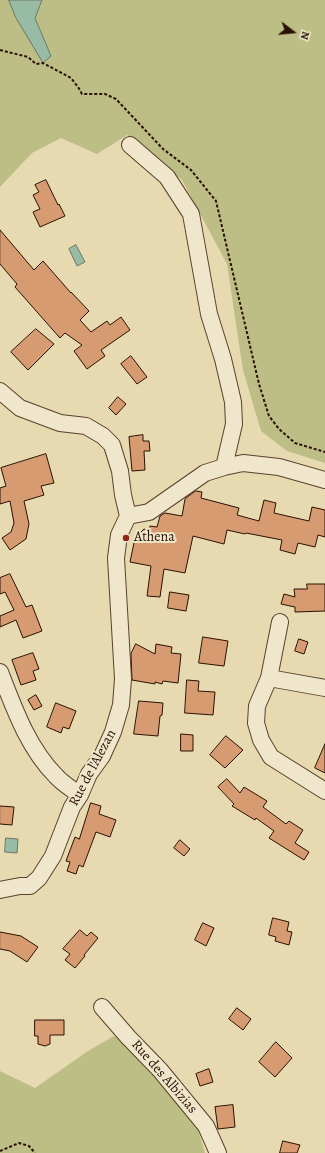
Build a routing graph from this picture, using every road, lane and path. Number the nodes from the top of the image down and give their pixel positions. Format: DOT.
graph roads {
  1 [pos="130,145"];
  2 [pos="0,391"];
  3 [pos="224,466"];
  4 [pos="325,480"];
  5 [pos="128,516"];
  6 [pos="280,622"];
  7 [pos="0,672"];
  8 [pos="269,678"];
  9 [pos="325,688"];
  10 [pos="325,791"];
  11 [pos="80,795"];
  12 [pos="0,890"];
  13 [pos="102,1007"];
  14 [pos="0,1151"];
  15 [pos="35,1153"];
  16 [pos="218,1153"];
  1 -- 3 [label="street"];
  2 -- 5 [label="street"];
  3 -- 4 [label="street"];
  3 -- 5 [label="street"];
  5 -- 11 [label="street, Rue de l'Alezan"];
  6 -- 8 [label="street"];
  7 -- 11 [label="street"];
  8 -- 9 [label="street"];
  8 -- 10 [label="street"];
  11 -- 12 [label="street, Rue de l'Alezan"];
  13 -- 16 [label="street, Rue des Albizias"];
  14 -- 15 [label="path"];
}
